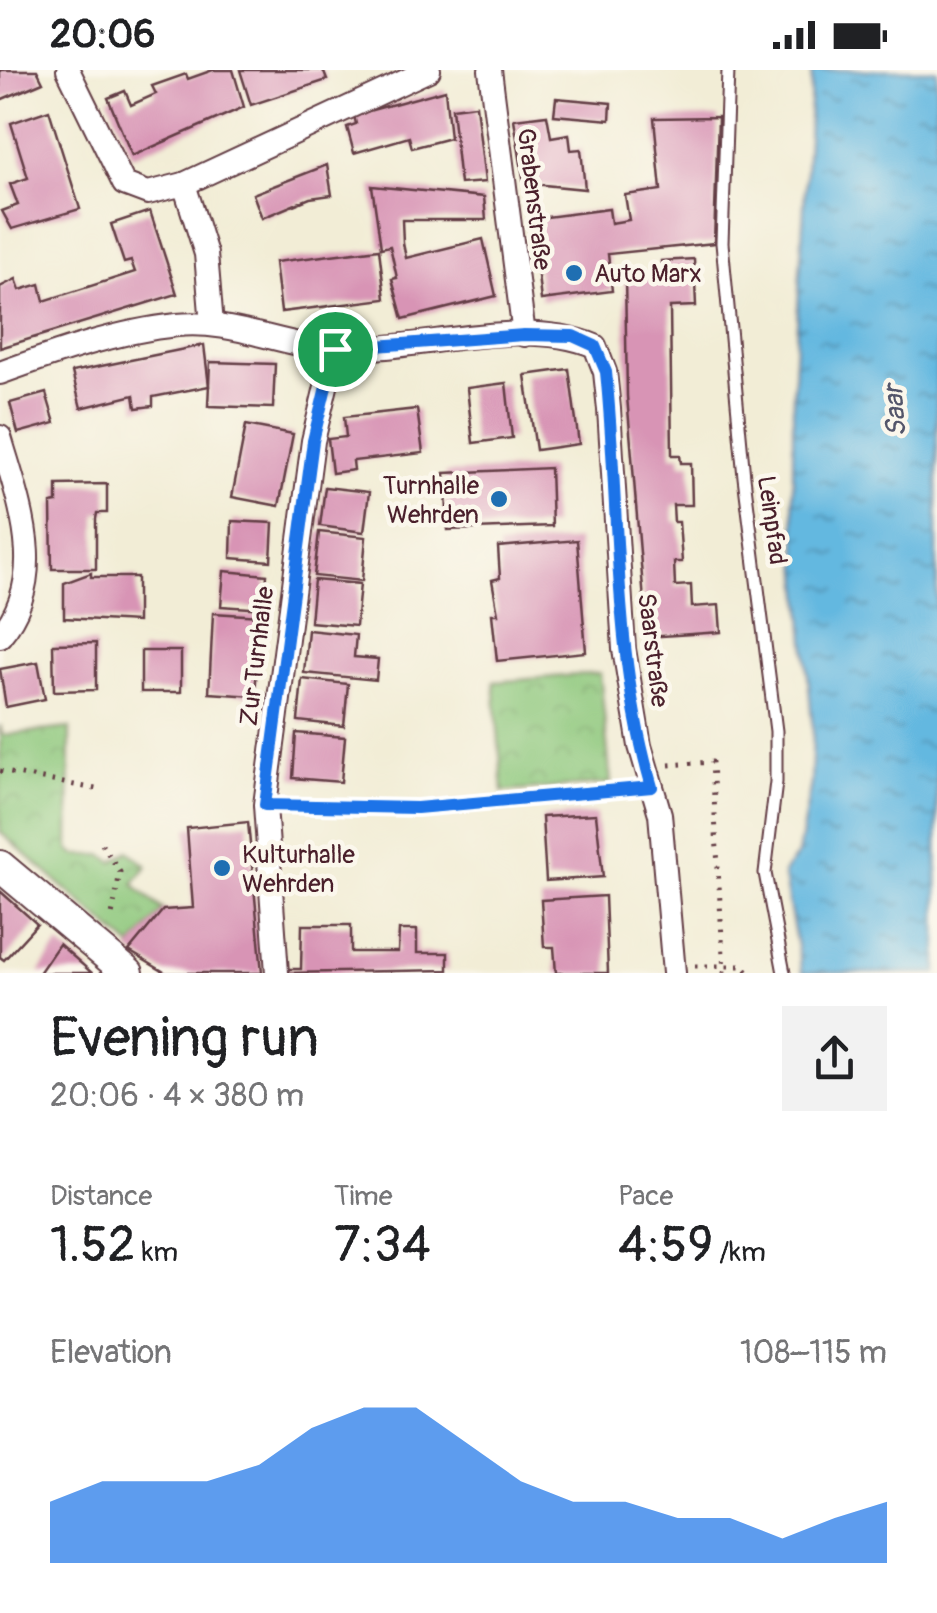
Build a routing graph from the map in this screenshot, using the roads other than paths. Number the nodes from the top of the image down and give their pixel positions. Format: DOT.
graph roads {
  1 [pos="68,70"];
  2 [pos="429,70"];
  3 [pos="490,70"];
  4 [pos="728,70"];
  5 [pos="184,184"];
  6 [pos="212,325"];
  7 [pos="524,335"];
  8 [pos="335,349"];
  9 [pos="0,373"];
  10 [pos="0,437"];
  11 [pos="0,636"];
  12 [pos="0,866"];
  13 [pos="674,970"];
  14 [pos="128,973"];
  15 [pos="277,973"];
  16 [pos="784,973"];
  1 -- 5 [label="street"];
  2 -- 5 [label="street"];
  3 -- 7 [label="street, Grabenstraße"];
  4 -- 16 [label="lane, Leinpfad"];
  5 -- 6 [label="street"];
  6 -- 8 [label="street, Saarstraße"];
  6 -- 9 [label="street, Saarstraße"];
  7 -- 8 [label="street, Saarstraße"];
  7 -- 13 [label="street, Saarstraße"];
  8 -- 15 [label="street, Zur Turnhalle"];
  10 -- 11 [label="street"];
  12 -- 14 [label="street"];
}
